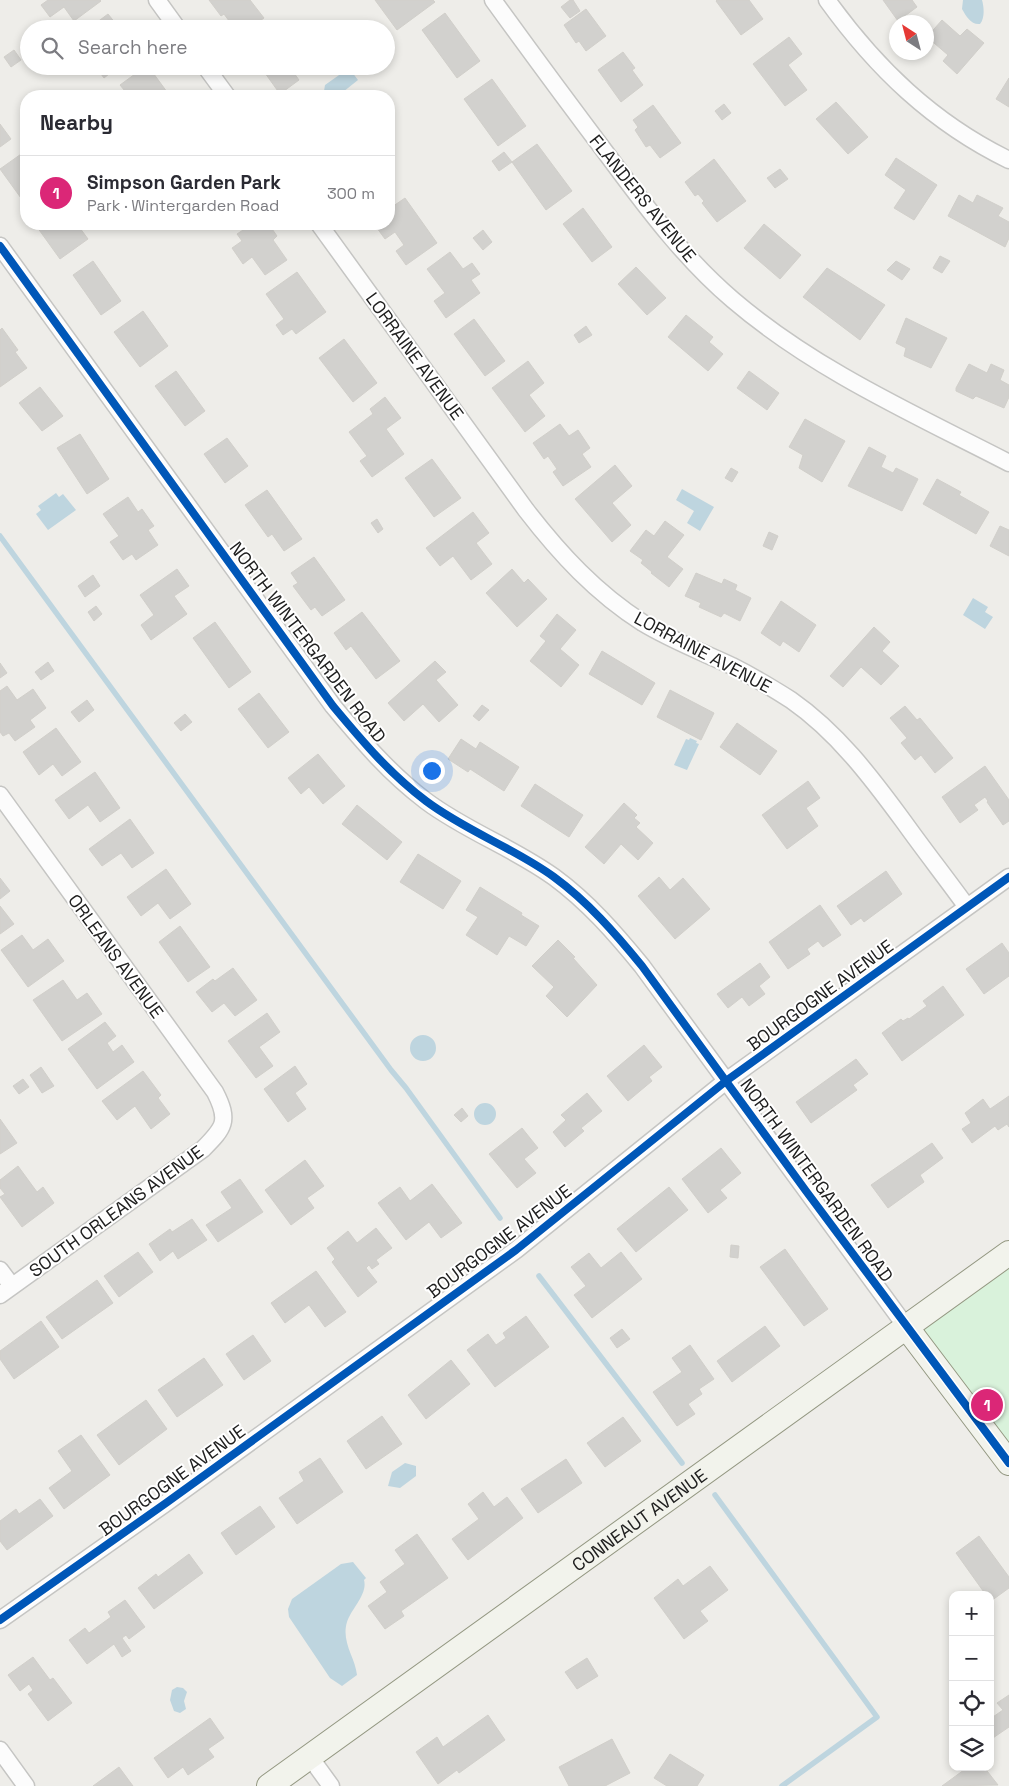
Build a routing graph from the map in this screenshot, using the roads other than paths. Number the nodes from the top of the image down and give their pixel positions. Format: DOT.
graph roads {
  1 [pos="157,0"];
  2 [pos="493,0"];
  3 [pos="827,0"];
  4 [pos="171,20"];
  5 [pos="212,75"];
  6 [pos="223,90"];
  7 [pos="1009,160"];
  8 [pos="323,230"];
  9 [pos="0,246"];
  10 [pos="1009,463"];
  11 [pos="0,796"];
  12 [pos="1009,877"];
  13 [pos="967,907"];
  14 [pos="726,1081"];
  15 [pos="223,1120"];
  16 [pos="1009,1253"];
  17 [pos="0,1270"];
  18 [pos="6,1290"];
  19 [pos="907,1328"];
  20 [pos="1009,1463"];
  21 [pos="0,1620"];
  22 [pos="0,1750"];
  23 [pos="310,1757"];
  24 [pos="26,1786"];
  25 [pos="269,1786"];
  26 [pos="331,1786"];
  1 -- 4 [label="street"];
  2 -- 10 [label="street, FLANDERS AVENUE"];
  3 -- 7 [label="street"];
  5 -- 6 [label="street"];
  8 -- 13 [label="street, LORRAINE AVENUE"];
  9 -- 14 [label="street, NORTH WINTERGARDEN ROAD"];
  11 -- 15 [label="street, ORLEANS AVENUE"];
  12 -- 13 [label="street, BOURGOGNE AVENUE"];
  13 -- 14 [label="street, BOURGOGNE AVENUE"];
  14 -- 19 [label="street, NORTH WINTERGARDEN ROAD"];
  14 -- 21 [label="street, BOURGOGNE AVENUE"];
  15 -- 18 [label="street, SOUTH ORLEANS AVENUE"];
  16 -- 19 [label="street, CONNEAUT AVENUE"];
  17 -- 18 [label="street"];
  19 -- 20 [label="street"];
  19 -- 23 [label="street, CONNEAUT AVENUE"];
  22 -- 24 [label="street"];
  23 -- 25 [label="street, CONNEAUT AVENUE"];
  23 -- 26 [label="street"];
}
